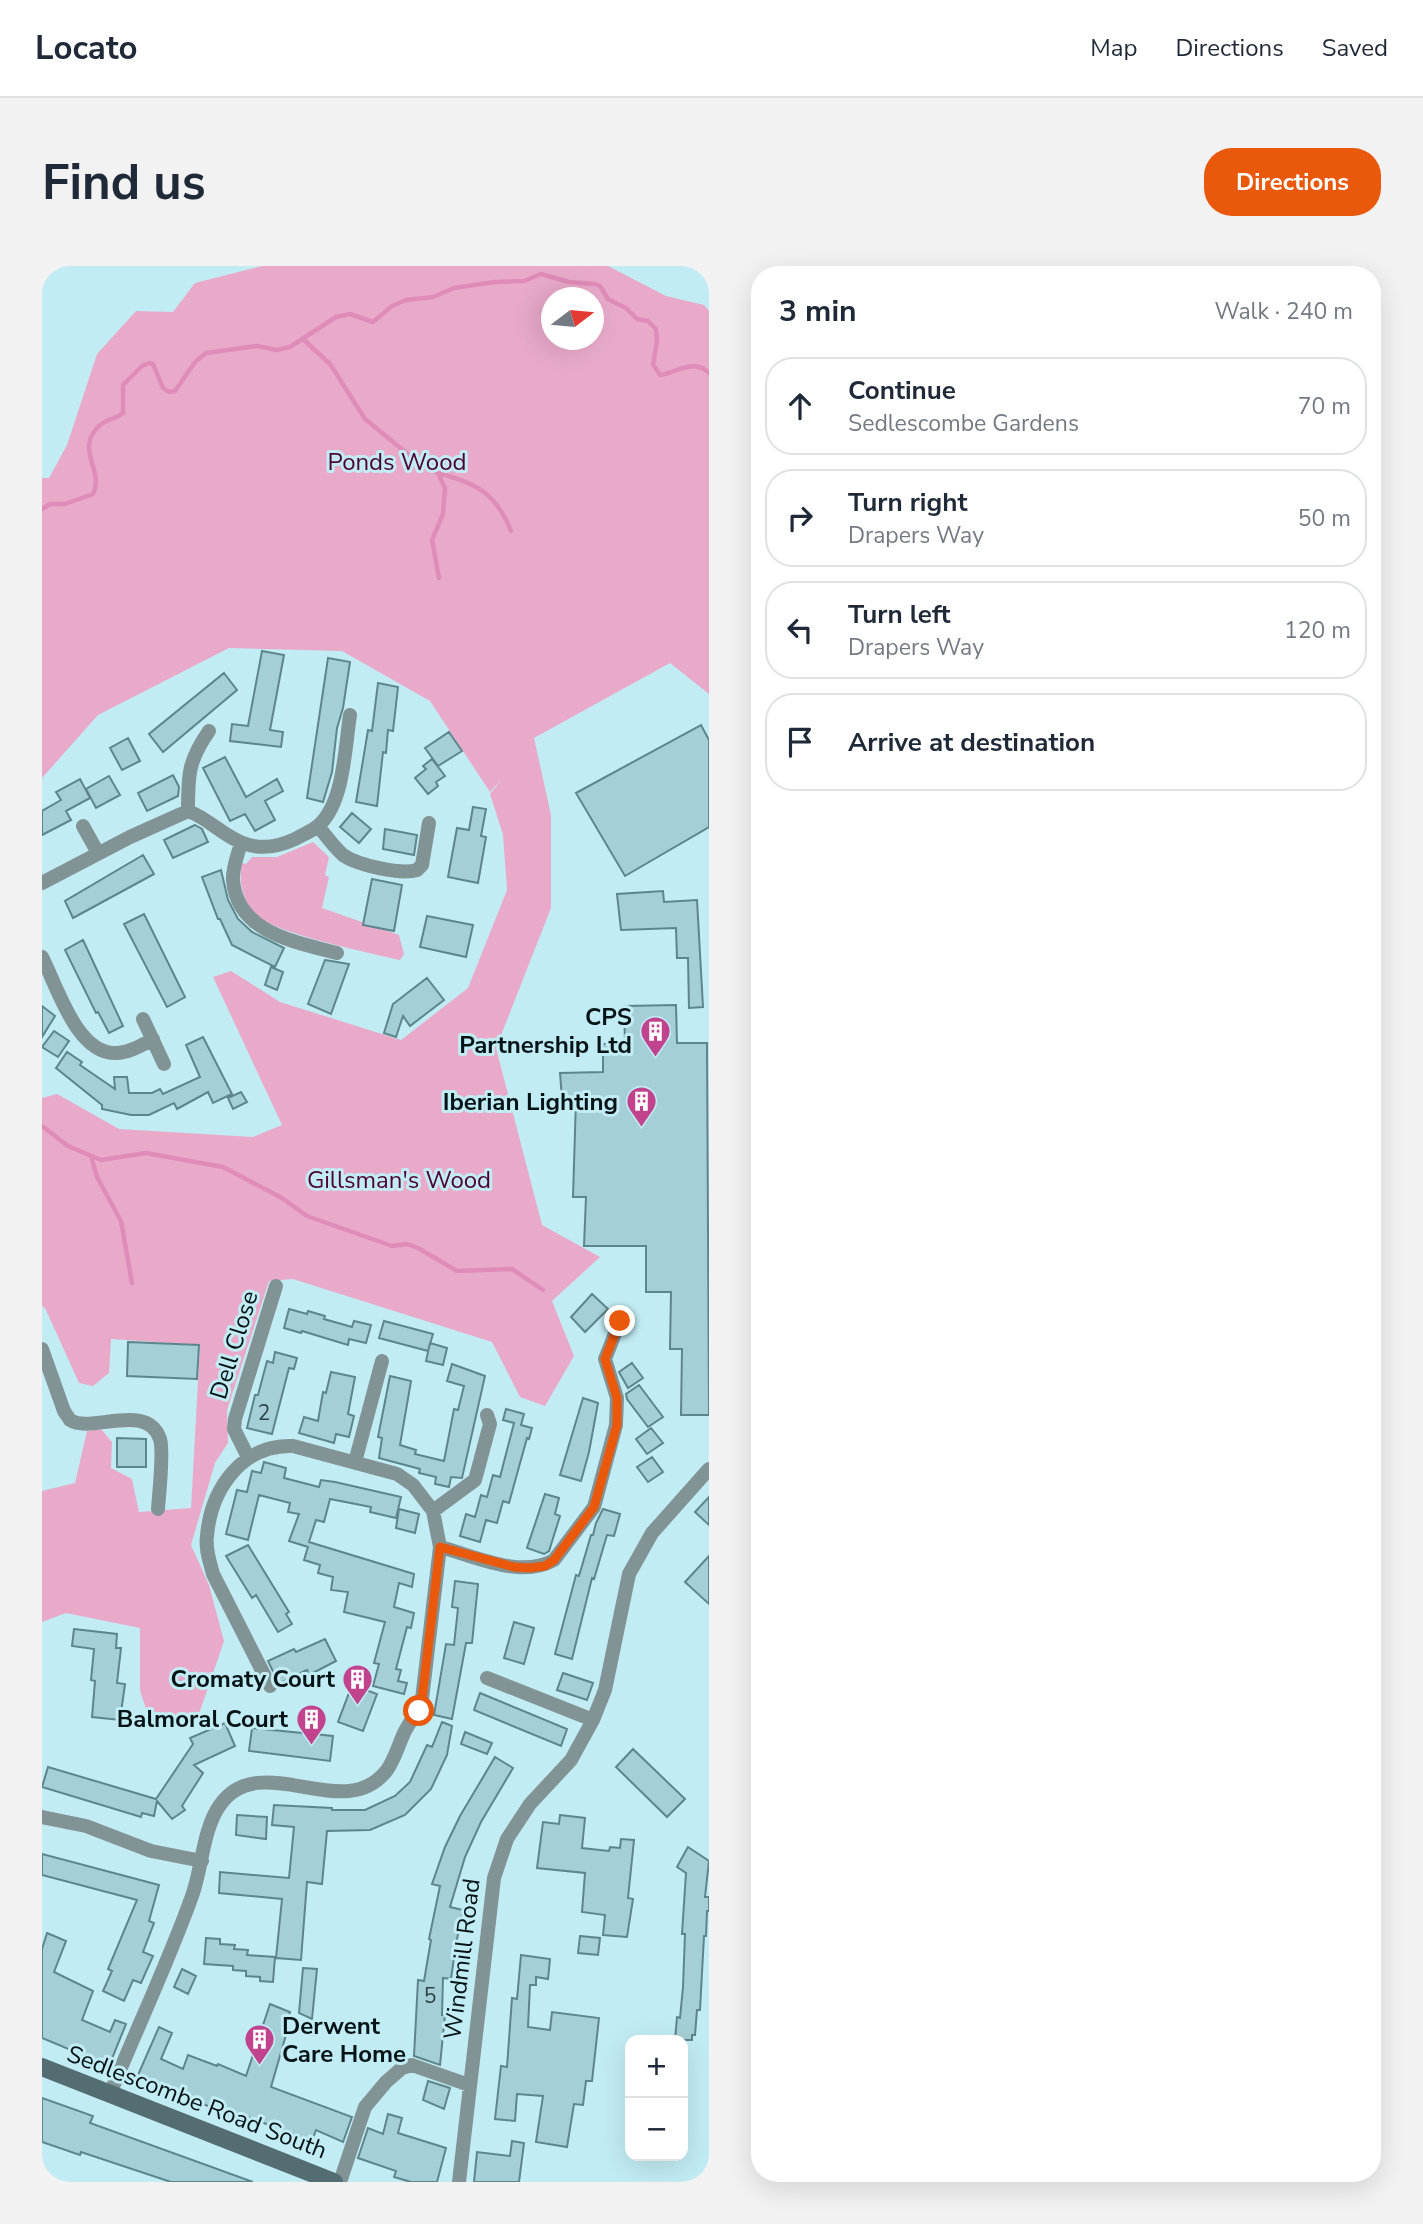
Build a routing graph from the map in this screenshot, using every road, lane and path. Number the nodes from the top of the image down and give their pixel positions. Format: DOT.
graph roads {
  1 [pos="350,715"];
  2 [pos="209,731"];
  3 [pos="188,811"];
  4 [pos="429,823"];
  5 [pos="83,826"];
  6 [pos="318,826"];
  7 [pos="241,843"];
  8 [pos="98,853"];
  9 [pos="42,883"];
  10 [pos="337,953"];
  11 [pos="42,957"];
  12 [pos="143,1018"];
  13 [pos="153,1039"];
  14 [pos="164,1064"];
  15 [pos="276,1286"];
  16 [pos="620,1321"];
  17 [pos="42,1349"];
  18 [pos="382,1361"];
  19 [pos="487,1415"];
  20 [pos="248,1457"];
  21 [pos="355,1462"];
  22 [pos="709,1469"];
  23 [pos="158,1509"];
  24 [pos="433,1511"];
  25 [pos="440,1547"];
  26 [pos="487,1678"];
  27 [pos="270,1686"];
  28 [pos="593,1720"];
  29 [pos="42,1817"];
  30 [pos="202,1861"];
  31 [pos="42,2067"];
  32 [pos="469,2085"];
  33 [pos="110,2094"];
  34 [pos="709,2176"];
  35 [pos="337,2182"];
  36 [pos="459,2182"];
  37 [pos="708,2182"];
  1 -- 6 [label="street"];
  2 -- 3 [label="street"];
  3 -- 7 [label="street"];
  3 -- 8 [label="street"];
  4 -- 6 [label="street"];
  5 -- 8 [label="street"];
  6 -- 7 [label="street"];
  7 -- 10 [label="street"];
  8 -- 9 [label="street"];
  11 -- 13 [label="street"];
  12 -- 13 [label="street"];
  13 -- 14 [label="street"];
  15 -- 20 [label="street, Dell Close"];
  16 -- 25 [label="street"];
  17 -- 23 [label="street"];
  18 -- 21 [label="street"];
  19 -- 24 [label="street"];
  20 -- 21 [label="street"];
  20 -- 27 [label="street"];
  21 -- 24 [label="street"];
  22 -- 28 [label="street, Windmill Road"];
  24 -- 25 [label="street"];
  25 -- 30 [label="street"];
  26 -- 28 [label="street"];
  28 -- 32 [label="street, Windmill Road"];
  29 -- 30 [label="street"];
  30 -- 33 [label="street"];
  31 -- 33 [label="street, Sedlescombe Road South"];
  32 -- 35 [label="street"];
  32 -- 36 [label="street, Windmill Road"];
  33 -- 35 [label="street, Sedlescombe Road South"];
  34 -- 37 [label="street"];
}
